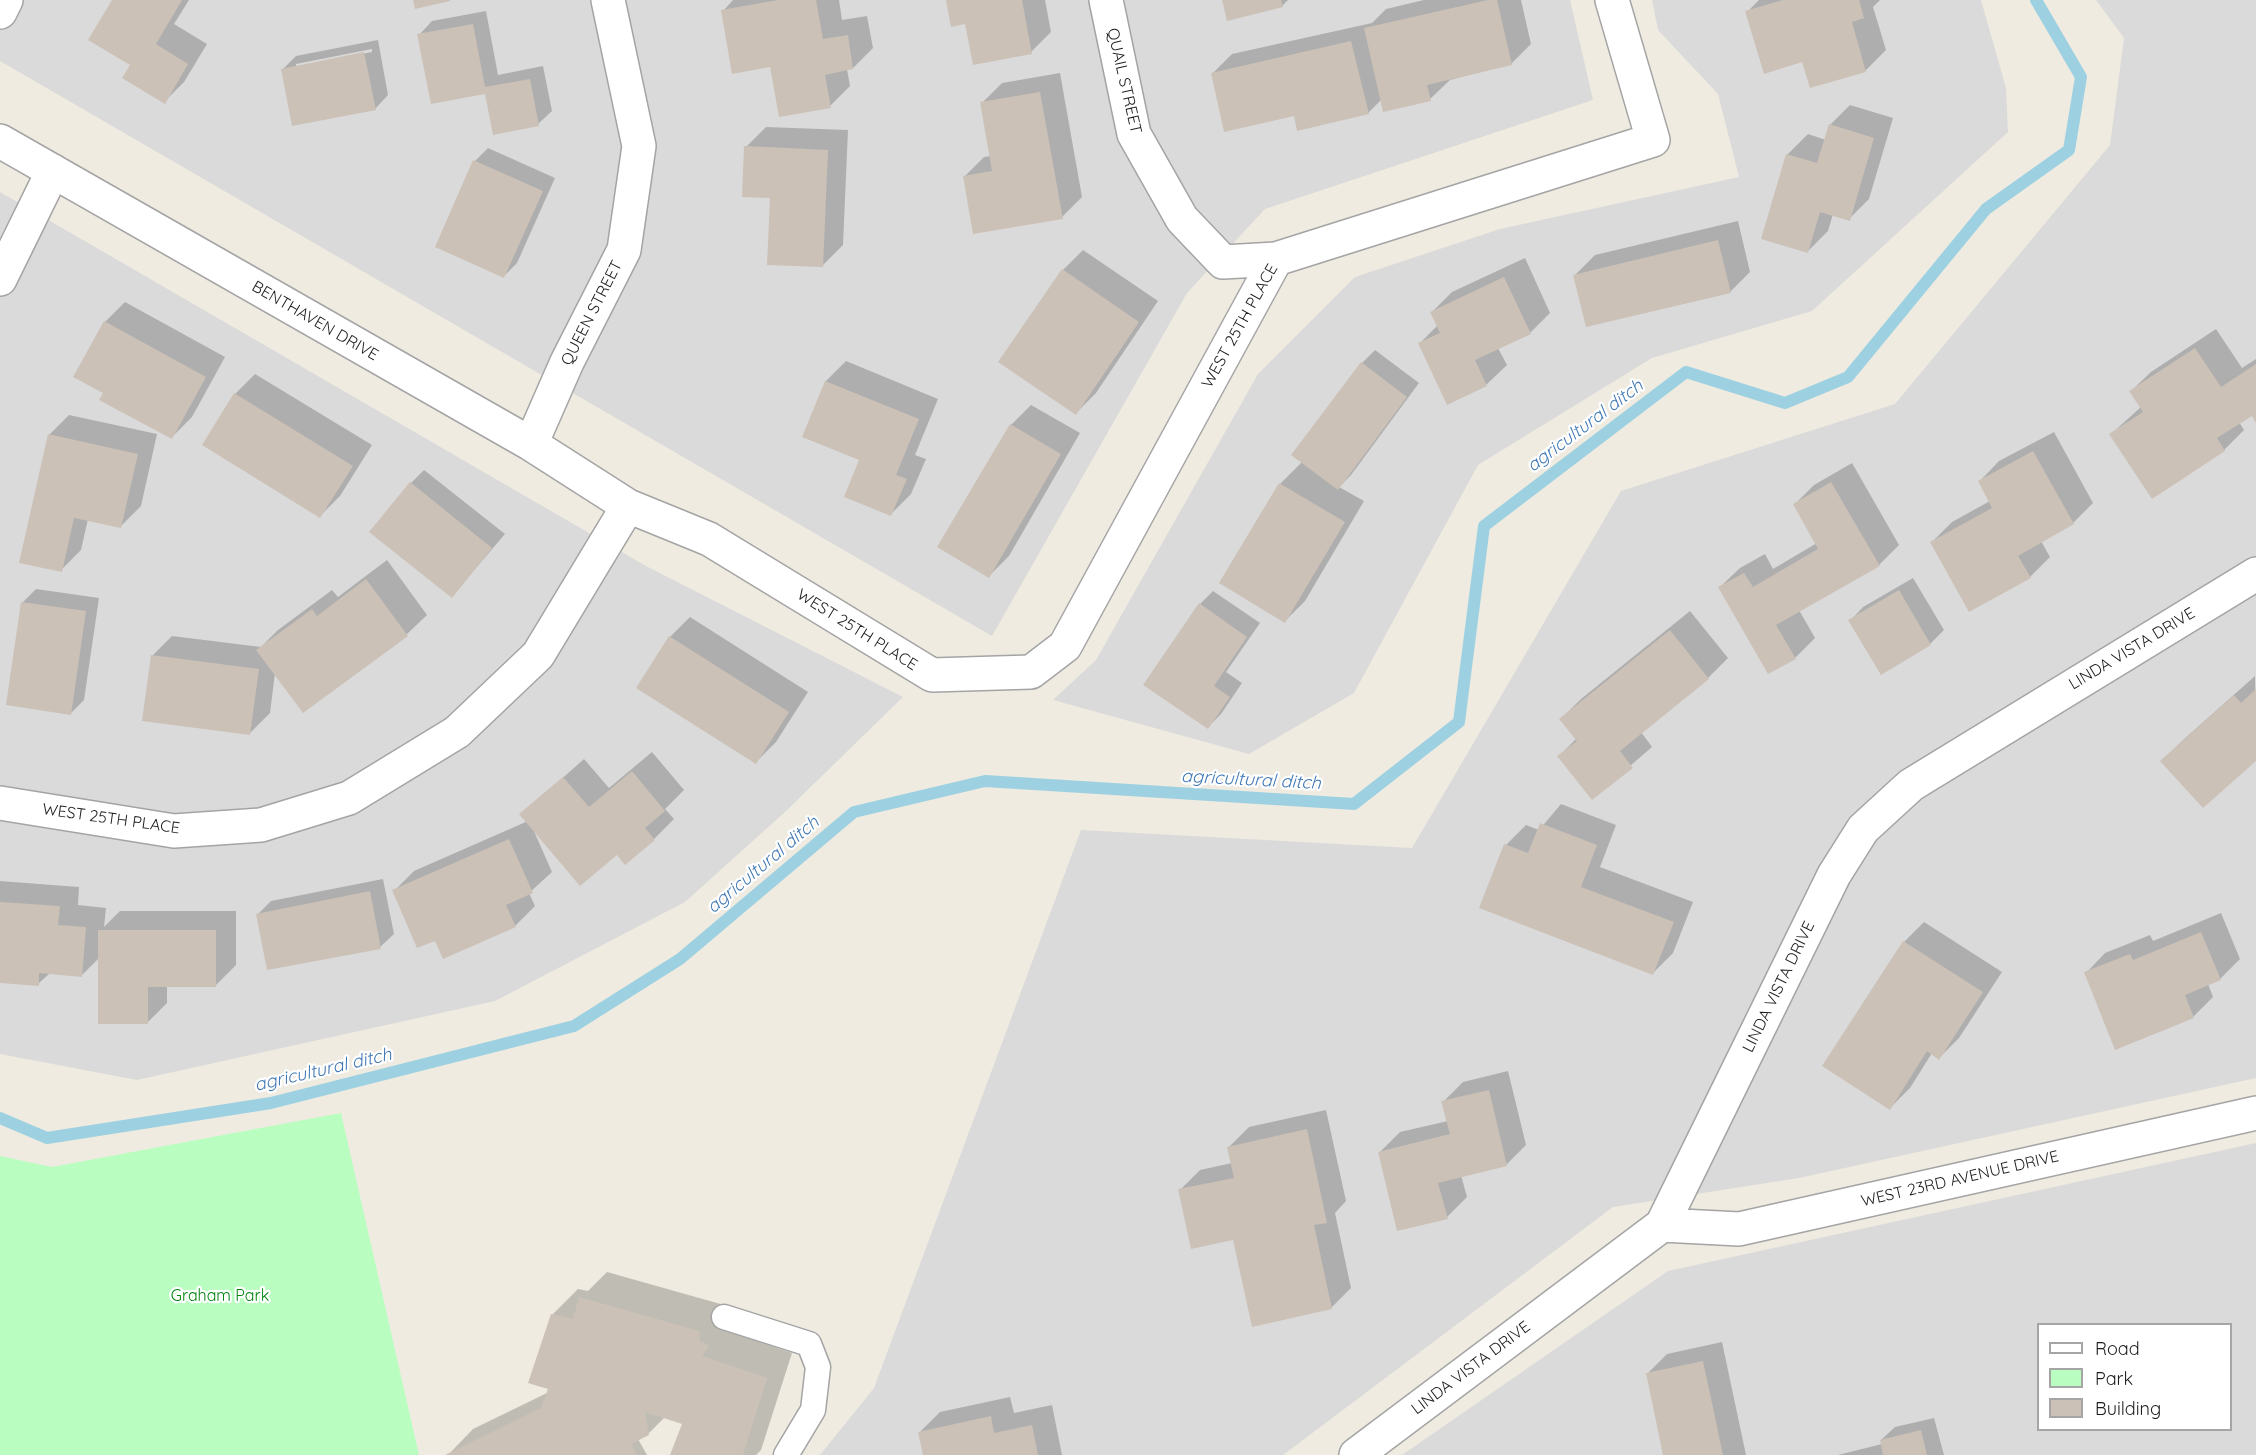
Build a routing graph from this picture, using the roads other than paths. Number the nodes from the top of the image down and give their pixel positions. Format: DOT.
graph roads {
  1 [pos="6,0"];
  2 [pos="608,0"];
  3 [pos="1106,0"];
  4 [pos="1612,0"];
  5 [pos="0,12"];
  6 [pos="0,141"];
  7 [pos="52,171"];
  8 [pos="1276,259"];
  9 [pos="0,279"];
  10 [pos="531,444"];
  11 [pos="628,506"];
  12 [pos="2256,574"];
  13 [pos="0,803"];
  14 [pos="2256,1113"];
  15 [pos="1662,1225"];
  16 [pos="724,1317"];
  17 [pos="786,1455"];
  18 [pos="1356,1455"];
  1 -- 5 [label="street"];
  2 -- 10 [label="street, QUEEN STREET"];
  3 -- 8 [label="street, QUAIL STREET"];
  4 -- 8 [label="street, WEST 25TH PLACE"];
  6 -- 7 [label="street, BENTHAVEN DRIVE"];
  7 -- 9 [label="street"];
  7 -- 10 [label="street, BENTHAVEN DRIVE"];
  8 -- 11 [label="street, WEST 25TH PLACE"];
  10 -- 11 [label="street, BENTHAVEN DRIVE"];
  11 -- 13 [label="street, WEST 25TH PLACE"];
  12 -- 15 [label="street, LINDA VISTA DRIVE"];
  14 -- 15 [label="street, WEST 23RD AVENUE DRIVE"];
  15 -- 18 [label="street, LINDA VISTA DRIVE"];
  16 -- 17 [label="lane"];
}
